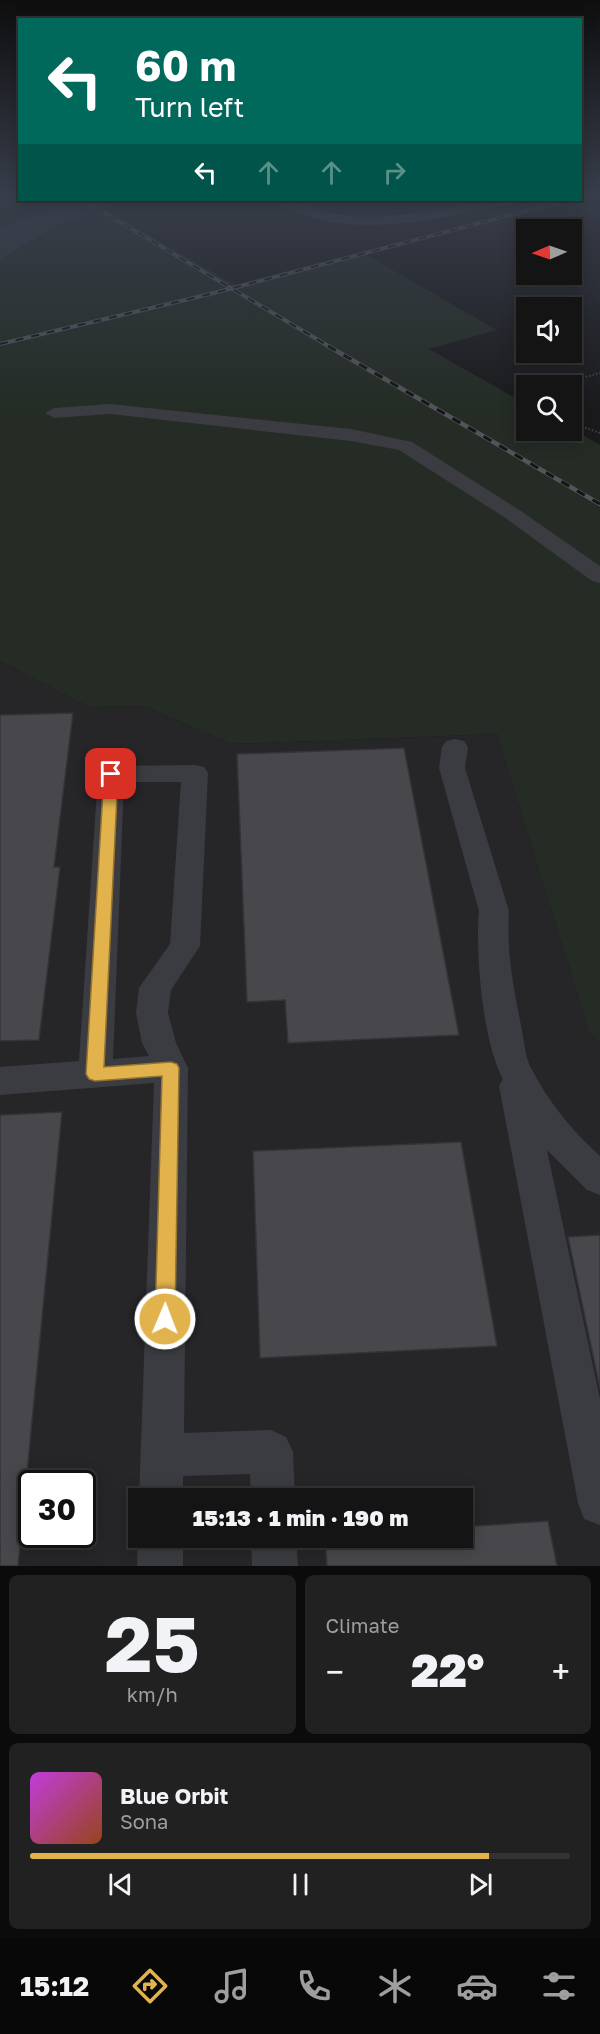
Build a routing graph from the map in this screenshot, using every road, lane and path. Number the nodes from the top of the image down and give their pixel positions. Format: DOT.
graph roads {
  1 [pos="600,373"];
  2 [pos="582,378"];
  3 [pos="54,413"];
  4 [pos="582,427"];
  5 [pos="600,433"];
  6 [pos="600,576"];
  7 [pos="455,747"];
  8 [pos="512,1065"];
  9 [pos="171,1068"];
  10 [pos="95,1074"];
  11 [pos="0,1081"];
  12 [pos="600,1179"];
  13 [pos="162,1455"];
  14 [pos="161,1488"];
  15 [pos="273,1488"];
  16 [pos="600,1503"];
  17 [pos="160,1548"];
  18 [pos="274,1548"];
  19 [pos="160,1566"];
  20 [pos="275,1566"];
  1 -- 2 [label="path"];
  3 -- 6 [label="street"];
  4 -- 5 [label="path"];
  7 -- 8 [label="street"];
  8 -- 12 [label="street"];
  8 -- 16 [label="street"];
  9 -- 10 [label="street"];
  9 -- 10 [label="street"];
  9 -- 13 [label="street"];
  10 -- 11 [label="street"];
  13 -- 14 [label="street"];
  13 -- 15 [label="street"];
  17 -- 19 [label="street"];
  18 -- 20 [label="street"];
}
